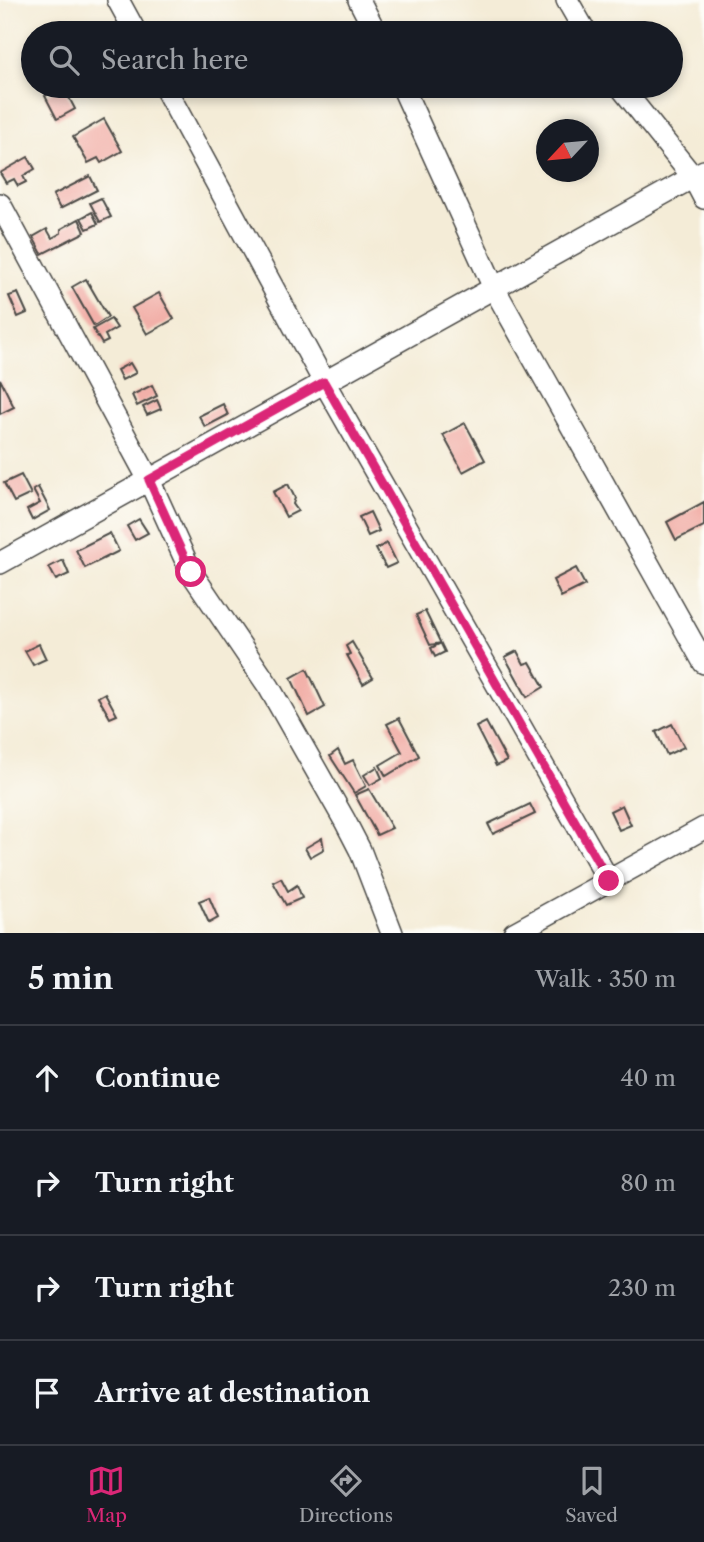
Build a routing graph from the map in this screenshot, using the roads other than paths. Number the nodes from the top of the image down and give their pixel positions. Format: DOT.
graph roads {
  1 [pos="118,0"];
  2 [pos="359,0"];
  3 [pos="567,0"];
  4 [pos="129,21"];
  5 [pos="370,21"];
  6 [pos="579,21"];
  7 [pos="170,98"];
  8 [pos="407,98"];
  9 [pos="631,98"];
  10 [pos="698,174"];
  11 [pos="704,198"];
  12 [pos="0,204"];
  13 [pos="494,288"];
  14 [pos="324,382"];
  15 [pos="149,480"];
  16 [pos="0,563"];
  17 [pos="704,663"];
  18 [pos="704,828"];
  19 [pos="609,881"];
  20 [pos="392,933"];
  21 [pos="514,933"];
  1 -- 4 [label="street"];
  2 -- 5 [label="street"];
  3 -- 6 [label="street"];
  7 -- 14 [label="street"];
  8 -- 13 [label="street"];
  9 -- 10 [label="street"];
  10 -- 11 [label="street"];
  10 -- 13 [label="street"];
  12 -- 15 [label="street"];
  13 -- 14 [label="street"];
  13 -- 17 [label="street"];
  14 -- 15 [label="street"];
  14 -- 19 [label="street"];
  15 -- 16 [label="street"];
  15 -- 20 [label="street"];
  18 -- 19 [label="street"];
  19 -- 21 [label="street"];
}
